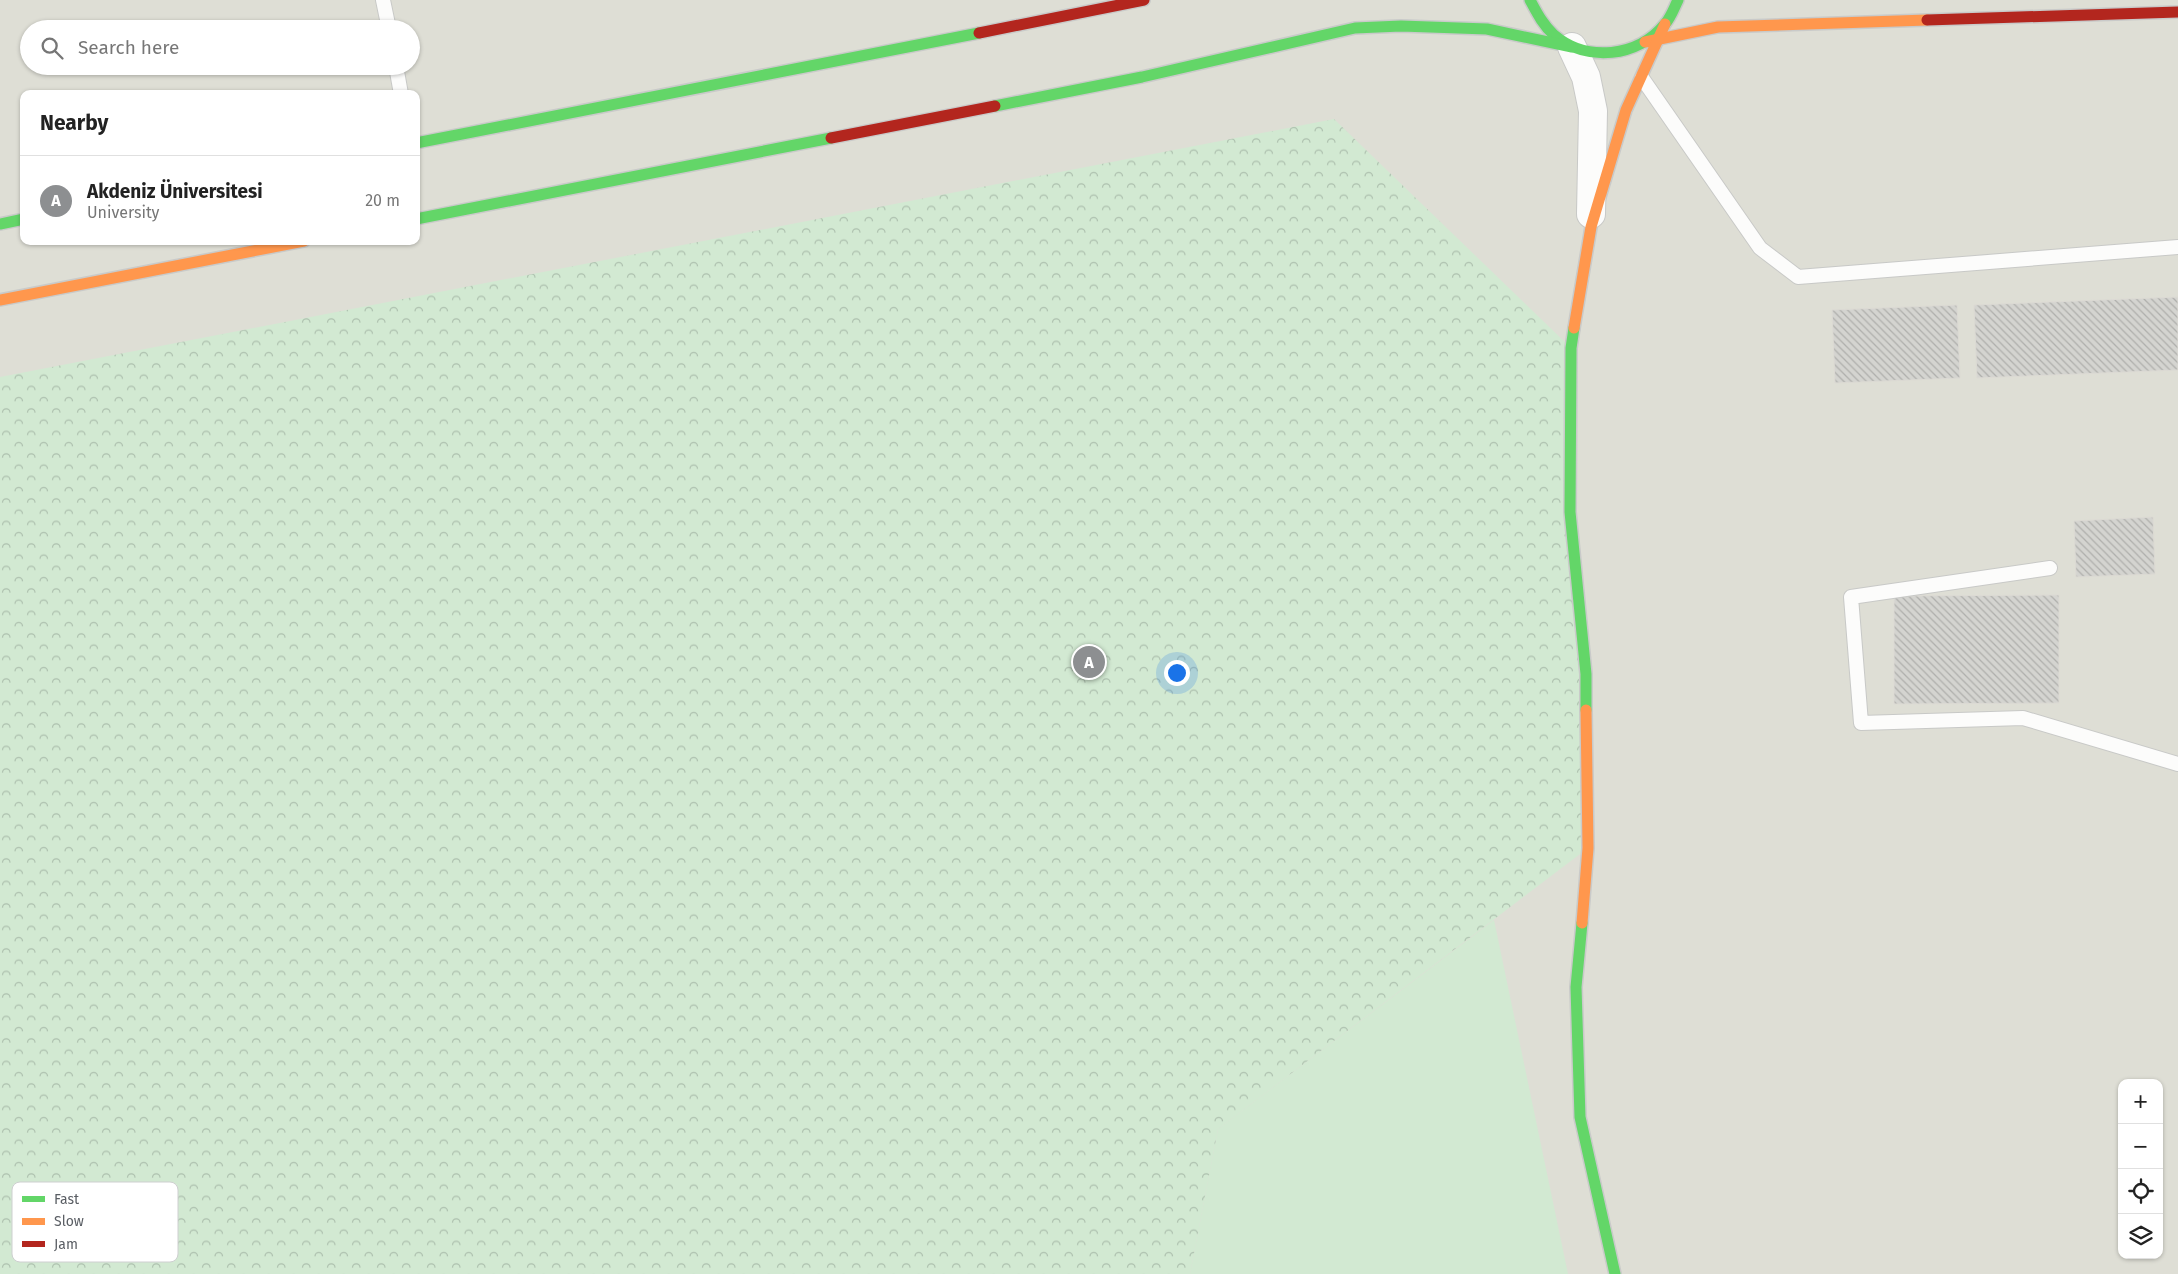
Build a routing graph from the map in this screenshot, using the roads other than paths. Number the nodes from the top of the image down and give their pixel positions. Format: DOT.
graph roads {
  1 [pos="383,0"];
  2 [pos="1144,0"];
  3 [pos="1530,0"];
  4 [pos="1678,0"];
  5 [pos="2178,12"];
  6 [pos="387,20"];
  7 [pos="1665,24"];
  8 [pos="1659,39"];
  9 [pos="1645,42"];
  10 [pos="1572,47"];
  11 [pos="398,75"];
  12 [pos="1642,78"];
  13 [pos="400,90"];
  14 [pos="420,142"];
  15 [pos="420,218"];
  16 [pos="20,220"];
  17 [pos="0,224"];
  18 [pos="1591,227"];
  19 [pos="283,245"];
  20 [pos="2178,247"];
  21 [pos="0,300"];
  22 [pos="2050,568"];
  23 [pos="2178,764"];
  24 [pos="1615,1274"];
  1 -- 6 [label="lane"];
  2 -- 14 [label="street"];
  3 -- 10 [label="street"];
  4 -- 7 [label="street"];
  5 -- 8 [label="street"];
  7 -- 8 [label="street"];
  7 -- 9 [label="street"];
  8 -- 9 [label="street"];
  8 -- 12 [label="street"];
  9 -- 10 [label="street"];
  10 -- 15 [label="street"];
  10 -- 18 [label="street"];
  11 -- 13 [label="lane"];
  12 -- 18 [label="street"];
  12 -- 20 [label="lane"];
  16 -- 17 [label="street"];
  18 -- 24 [label="street"];
  19 -- 21 [label="street"];
  22 -- 23 [label="lane"];
}
